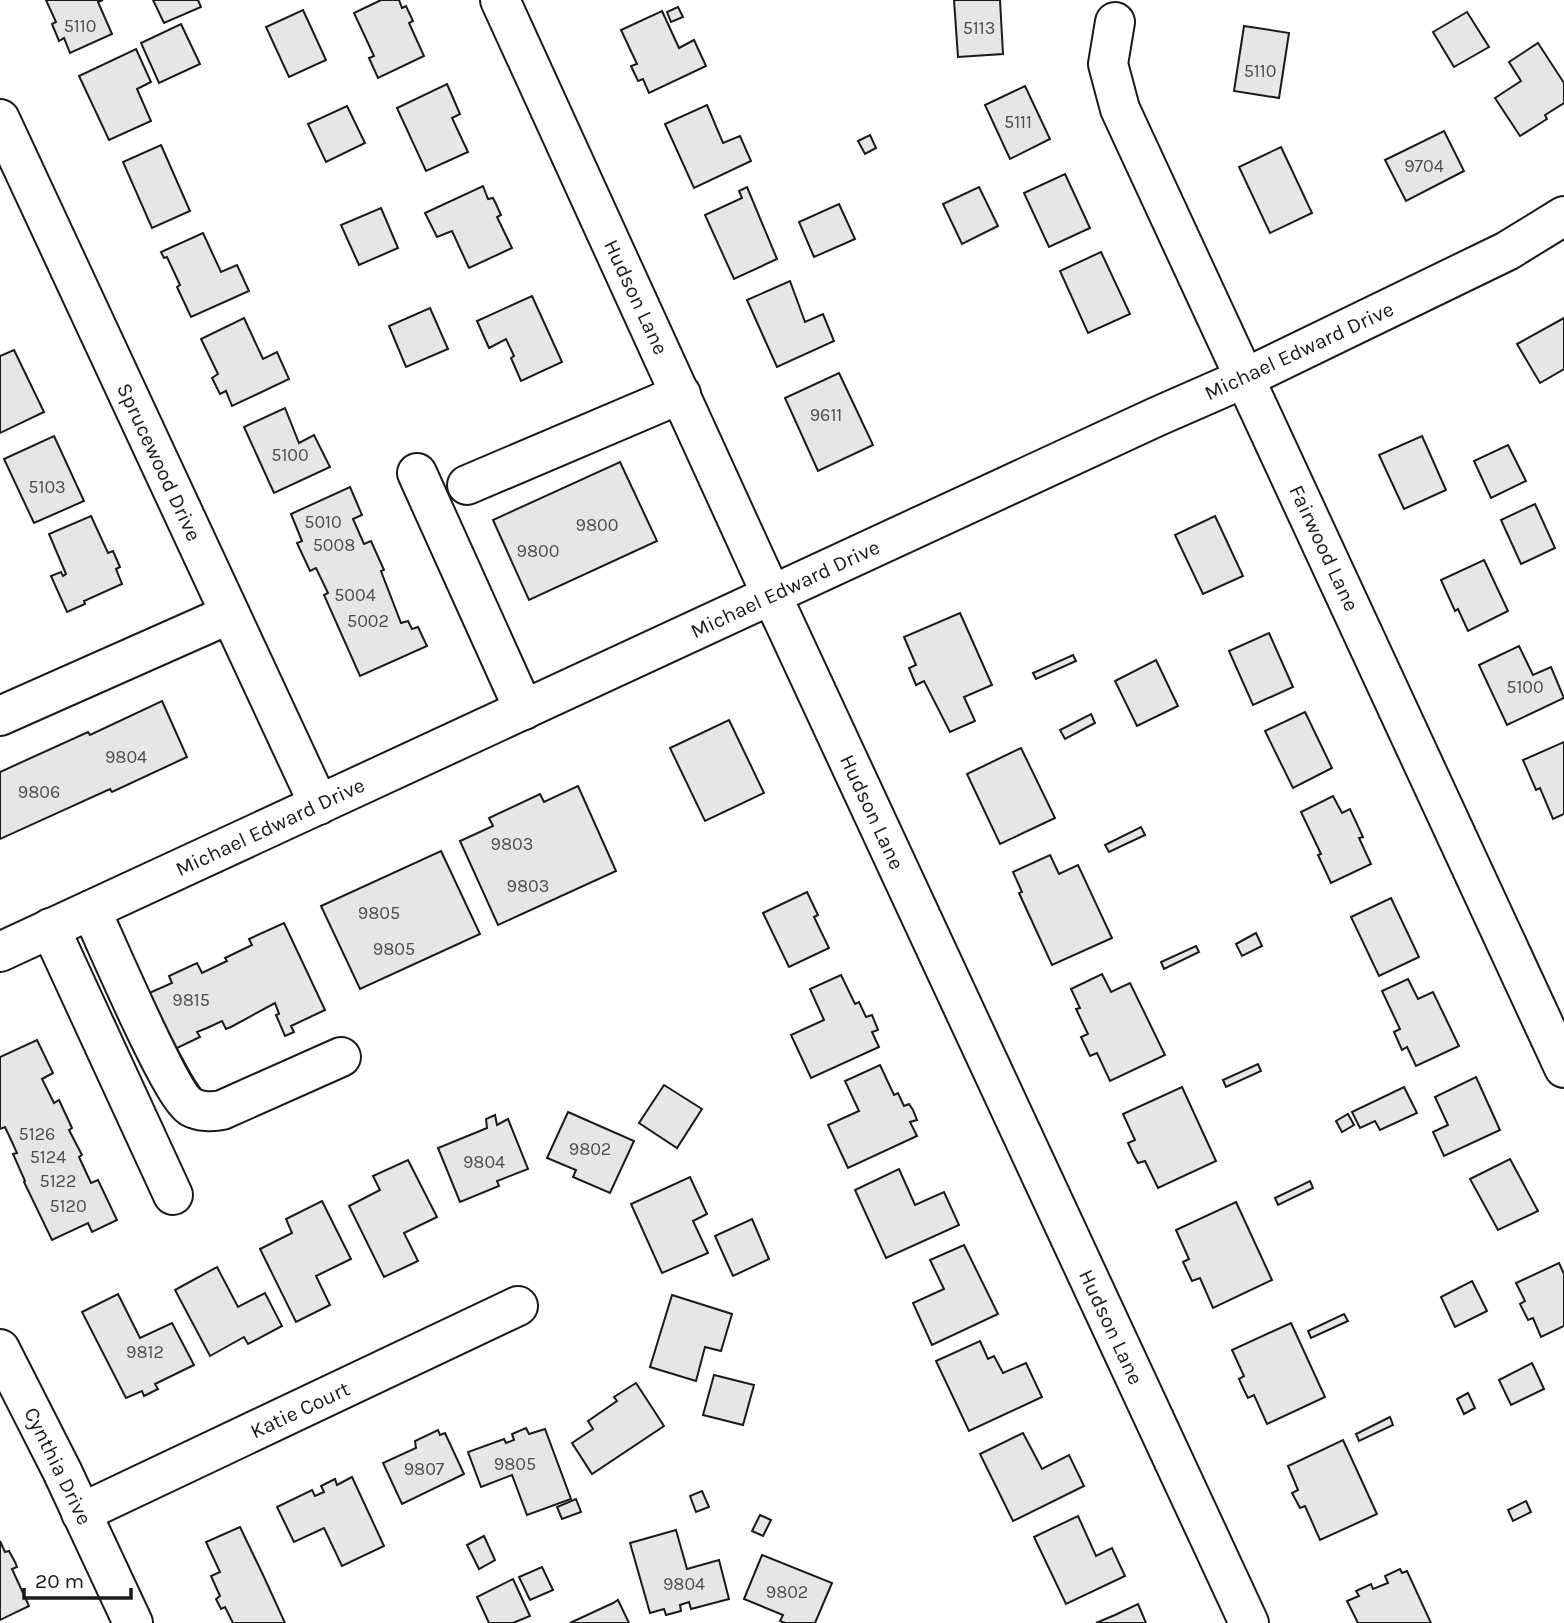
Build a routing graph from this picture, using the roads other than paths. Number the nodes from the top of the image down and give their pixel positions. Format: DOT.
graph roads {
  1 [pos="500,0"];
  2 [pos="1115,22"];
  3 [pos="0,119"];
  4 [pos="1564,216"];
  5 [pos="1245,378"];
  6 [pos="681,394"];
  7 [pos="417,474"];
  8 [pos="467,485"];
  9 [pos="772,596"];
  10 [pos="230,614"];
  11 [pos="524,710"];
  12 [pos="0,716"];
  13 [pos="318,805"];
  14 [pos="91,910"];
  15 [pos="50,928"];
  16 [pos="0,952"];
  17 [pos="341,1057"];
  18 [pos="1564,1068"];
  19 [pos="173,1195"];
  20 [pos="518,1306"];
  21 [pos="0,1349"];
  22 [pos="82,1513"];
  23 [pos="133,1623"];
  24 [pos="1249,1623"];
  1 -- 6 [label="street, Hudson Lane"];
  2 -- 5 [label="street, Fairwood Lane"];
  3 -- 10 [label="street, Sprucewood Drive"];
  4 -- 5 [label="street, Michael Edward Drive"];
  5 -- 9 [label="street, Michael Edward Drive"];
  5 -- 18 [label="street, Fairwood Lane"];
  6 -- 8 [label="street"];
  6 -- 9 [label="street, Hudson Lane"];
  7 -- 11 [label="street"];
  9 -- 11 [label="street, Michael Edward Drive"];
  9 -- 24 [label="street, Hudson Lane"];
  10 -- 12 [label="street"];
  10 -- 13 [label="street, Sprucewood Drive"];
  11 -- 13 [label="street, Michael Edward Drive"];
  13 -- 14 [label="street, Michael Edward Drive"];
  14 -- 15 [label="street, Michael Edward Drive"];
  14 -- 17 [label="street"];
  15 -- 16 [label="street, Michael Edward Drive"];
  15 -- 19 [label="street"];
  20 -- 22 [label="street, Katie Court"];
  21 -- 22 [label="street, Cynthia Drive"];
  22 -- 23 [label="street, Cynthia Drive"];
}
